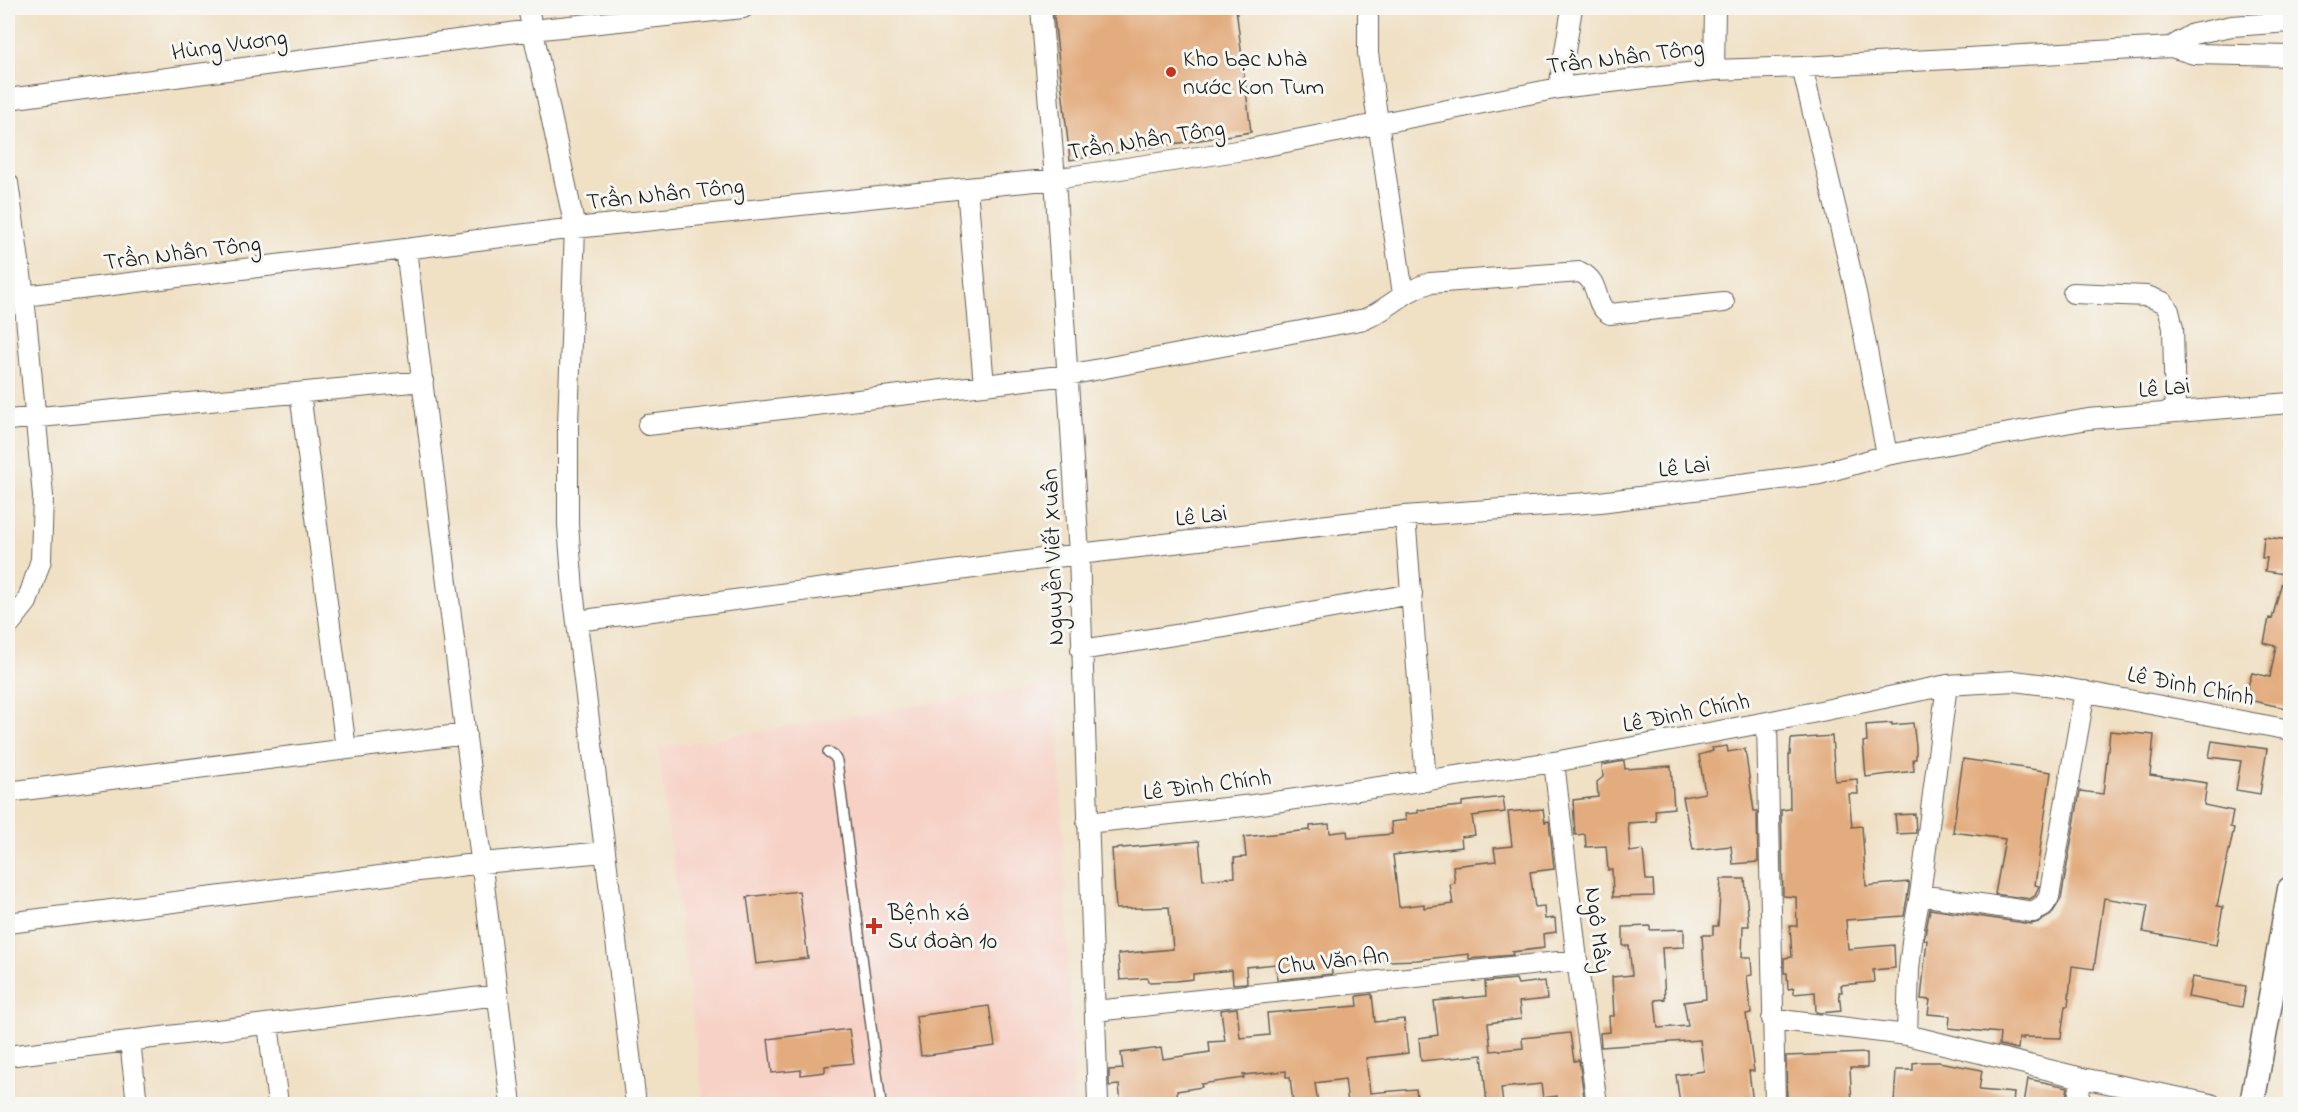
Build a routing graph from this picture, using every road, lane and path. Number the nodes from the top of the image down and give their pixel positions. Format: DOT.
graph roads {
  1 [pos="528,8"];
  2 [pos="743,8"];
  3 [pos="1041,8"];
  4 [pos="1368,8"];
  5 [pos="1572,8"];
  6 [pos="1715,8"];
  7 [pos="2290,22"];
  8 [pos="532,30"];
  9 [pos="2171,47"];
  10 [pos="2290,56"];
  11 [pos="1802,67"];
  12 [pos="1714,70"];
  13 [pos="1559,88"];
  14 [pos="8,99"];
  15 [pos="1379,125"];
  16 [pos="1055,179"];
  17 [pos="8,183"];
  18 [pos="967,188"];
  19 [pos="575,228"];
  20 [pos="406,249"];
  21 [pos="2073,293"];
  22 [pos="1403,294"];
  23 [pos="16,297"];
  24 [pos="1724,302"];
  25 [pos="1068,375"];
  26 [pos="423,381"];
  27 [pos="984,385"];
  28 [pos="300,393"];
  29 [pos="2290,403"];
  30 [pos="2175,412"];
  31 [pos="36,417"];
  32 [pos="8,420"];
  33 [pos="648,425"];
  34 [pos="1887,455"];
  35 [pos="1405,516"];
  36 [pos="1079,554"];
  37 [pos="1412,594"];
  38 [pos="577,621"];
  39 [pos="8,626"];
  40 [pos="1081,650"];
  41 [pos="1947,686"];
  42 [pos="2085,691"];
  43 [pos="1767,722"];
  44 [pos="2290,730"];
  45 [pos="466,734"];
  46 [pos="346,749"];
  47 [pos="828,752"];
  48 [pos="1554,762"];
  49 [pos="1426,780"];
  50 [pos="8,792"];
  51 [pos="1087,823"];
  52 [pos="605,852"];
  53 [pos="482,863"];
  54 [pos="2290,889"];
  55 [pos="1920,895"];
  56 [pos="8,923"];
  57 [pos="1577,960"];
  58 [pos="498,995"];
  59 [pos="1095,1011"];
  60 [pos="1772,1019"];
  61 [pos="268,1024"];
  62 [pos="1907,1035"];
  63 [pos="130,1041"];
  64 [pos="8,1056"];
  65 [pos="2082,1078"];
  66 [pos="137,1104"];
  67 [pos="278,1104"];
  68 [pos="511,1104"];
  69 [pos="636,1104"];
  70 [pos="881,1104"];
  71 [pos="1098,1104"];
  72 [pos="1597,1104"];
  73 [pos="1775,1104"];
  74 [pos="2077,1104"];
  75 [pos="2211,1104"];
  76 [pos="2252,1104"];
  1 -- 8 [label="street"];
  2 -- 8 [label="street, Hùng Vương"];
  3 -- 16 [label="street, Nguyễn Viết Xuân"];
  4 -- 15 [label="street"];
  5 -- 13 [label="street"];
  6 -- 12 [label="street"];
  7 -- 9 [label="street"];
  8 -- 14 [label="street, Hùng Vương"];
  8 -- 19 [label="street"];
  9 -- 10 [label="street, Trần Nhân Tông"];
  9 -- 11 [label="street, Trần Nhân Tông"];
  11 -- 12 [label="street, Trần Nhân Tông"];
  11 -- 34 [label="street"];
  12 -- 13 [label="street, Trần Nhân Tông"];
  13 -- 15 [label="street, Trần Nhân Tông"];
  15 -- 16 [label="street, Trần Nhân Tông"];
  15 -- 22 [label="street"];
  16 -- 18 [label="street, Trần Nhân Tông"];
  16 -- 25 [label="street, Nguyễn Viết Xuân"];
  17 -- 23 [label="street"];
  18 -- 19 [label="street, Trần Nhân Tông"];
  18 -- 27 [label="street"];
  19 -- 20 [label="street, Trần Nhân Tông"];
  19 -- 38 [label="street"];
  20 -- 23 [label="street, Trần Nhân Tông"];
  20 -- 26 [label="street"];
  21 -- 30 [label="street"];
  22 -- 24 [label="street"];
  22 -- 25 [label="street"];
  23 -- 31 [label="street"];
  25 -- 27 [label="street"];
  25 -- 36 [label="street, Nguyễn Viết Xuân"];
  26 -- 28 [label="street"];
  26 -- 45 [label="street"];
  27 -- 33 [label="street"];
  28 -- 31 [label="street"];
  28 -- 46 [label="street"];
  29 -- 30 [label="street, Lê Lai"];
  30 -- 34 [label="street, Lê Lai"];
  31 -- 32 [label="street"];
  31 -- 39 [label="street"];
  34 -- 35 [label="street, Lê Lai"];
  35 -- 36 [label="street, Lê Lai"];
  35 -- 37 [label="street"];
  36 -- 38 [label="street, Lê Lai"];
  36 -- 40 [label="street, Nguyễn Viết Xuân"];
  37 -- 40 [label="street"];
  37 -- 49 [label="street"];
  38 -- 52 [label="street"];
  40 -- 51 [label="street, Nguyễn Viết Xuân"];
  41 -- 42 [label="street, Lê Đình Chính"];
  41 -- 43 [label="street, Lê Đình Chính"];
  41 -- 55 [label="street"];
  42 -- 44 [label="street, Lê Đình Chính"];
  42 -- 55 [label="street"];
  43 -- 48 [label="street, Lê Đình Chính"];
  43 -- 60 [label="street"];
  45 -- 46 [label="street"];
  45 -- 53 [label="street"];
  46 -- 50 [label="street"];
  47 -- 70 [label="lane"];
  48 -- 49 [label="street, Lê Đình Chính"];
  48 -- 57 [label="street, Ngô Mây"];
  49 -- 51 [label="street, Lê Đình Chính"];
  51 -- 59 [label="street, Nguyễn Viết Xuân"];
  52 -- 53 [label="street"];
  52 -- 69 [label="street"];
  53 -- 56 [label="street"];
  53 -- 58 [label="street"];
  54 -- 76 [label="street"];
  55 -- 62 [label="street"];
  57 -- 59 [label="street, Chu Văn An"];
  57 -- 72 [label="street, Ngô Mây"];
  58 -- 61 [label="street"];
  58 -- 68 [label="street"];
  59 -- 71 [label="street, Nguyễn Viết Xuân"];
  60 -- 62 [label="street"];
  60 -- 73 [label="street"];
  61 -- 63 [label="street"];
  61 -- 67 [label="street"];
  62 -- 65 [label="street"];
  63 -- 64 [label="street"];
  63 -- 66 [label="street"];
  65 -- 74 [label="street"];
  65 -- 75 [label="street"];
}
